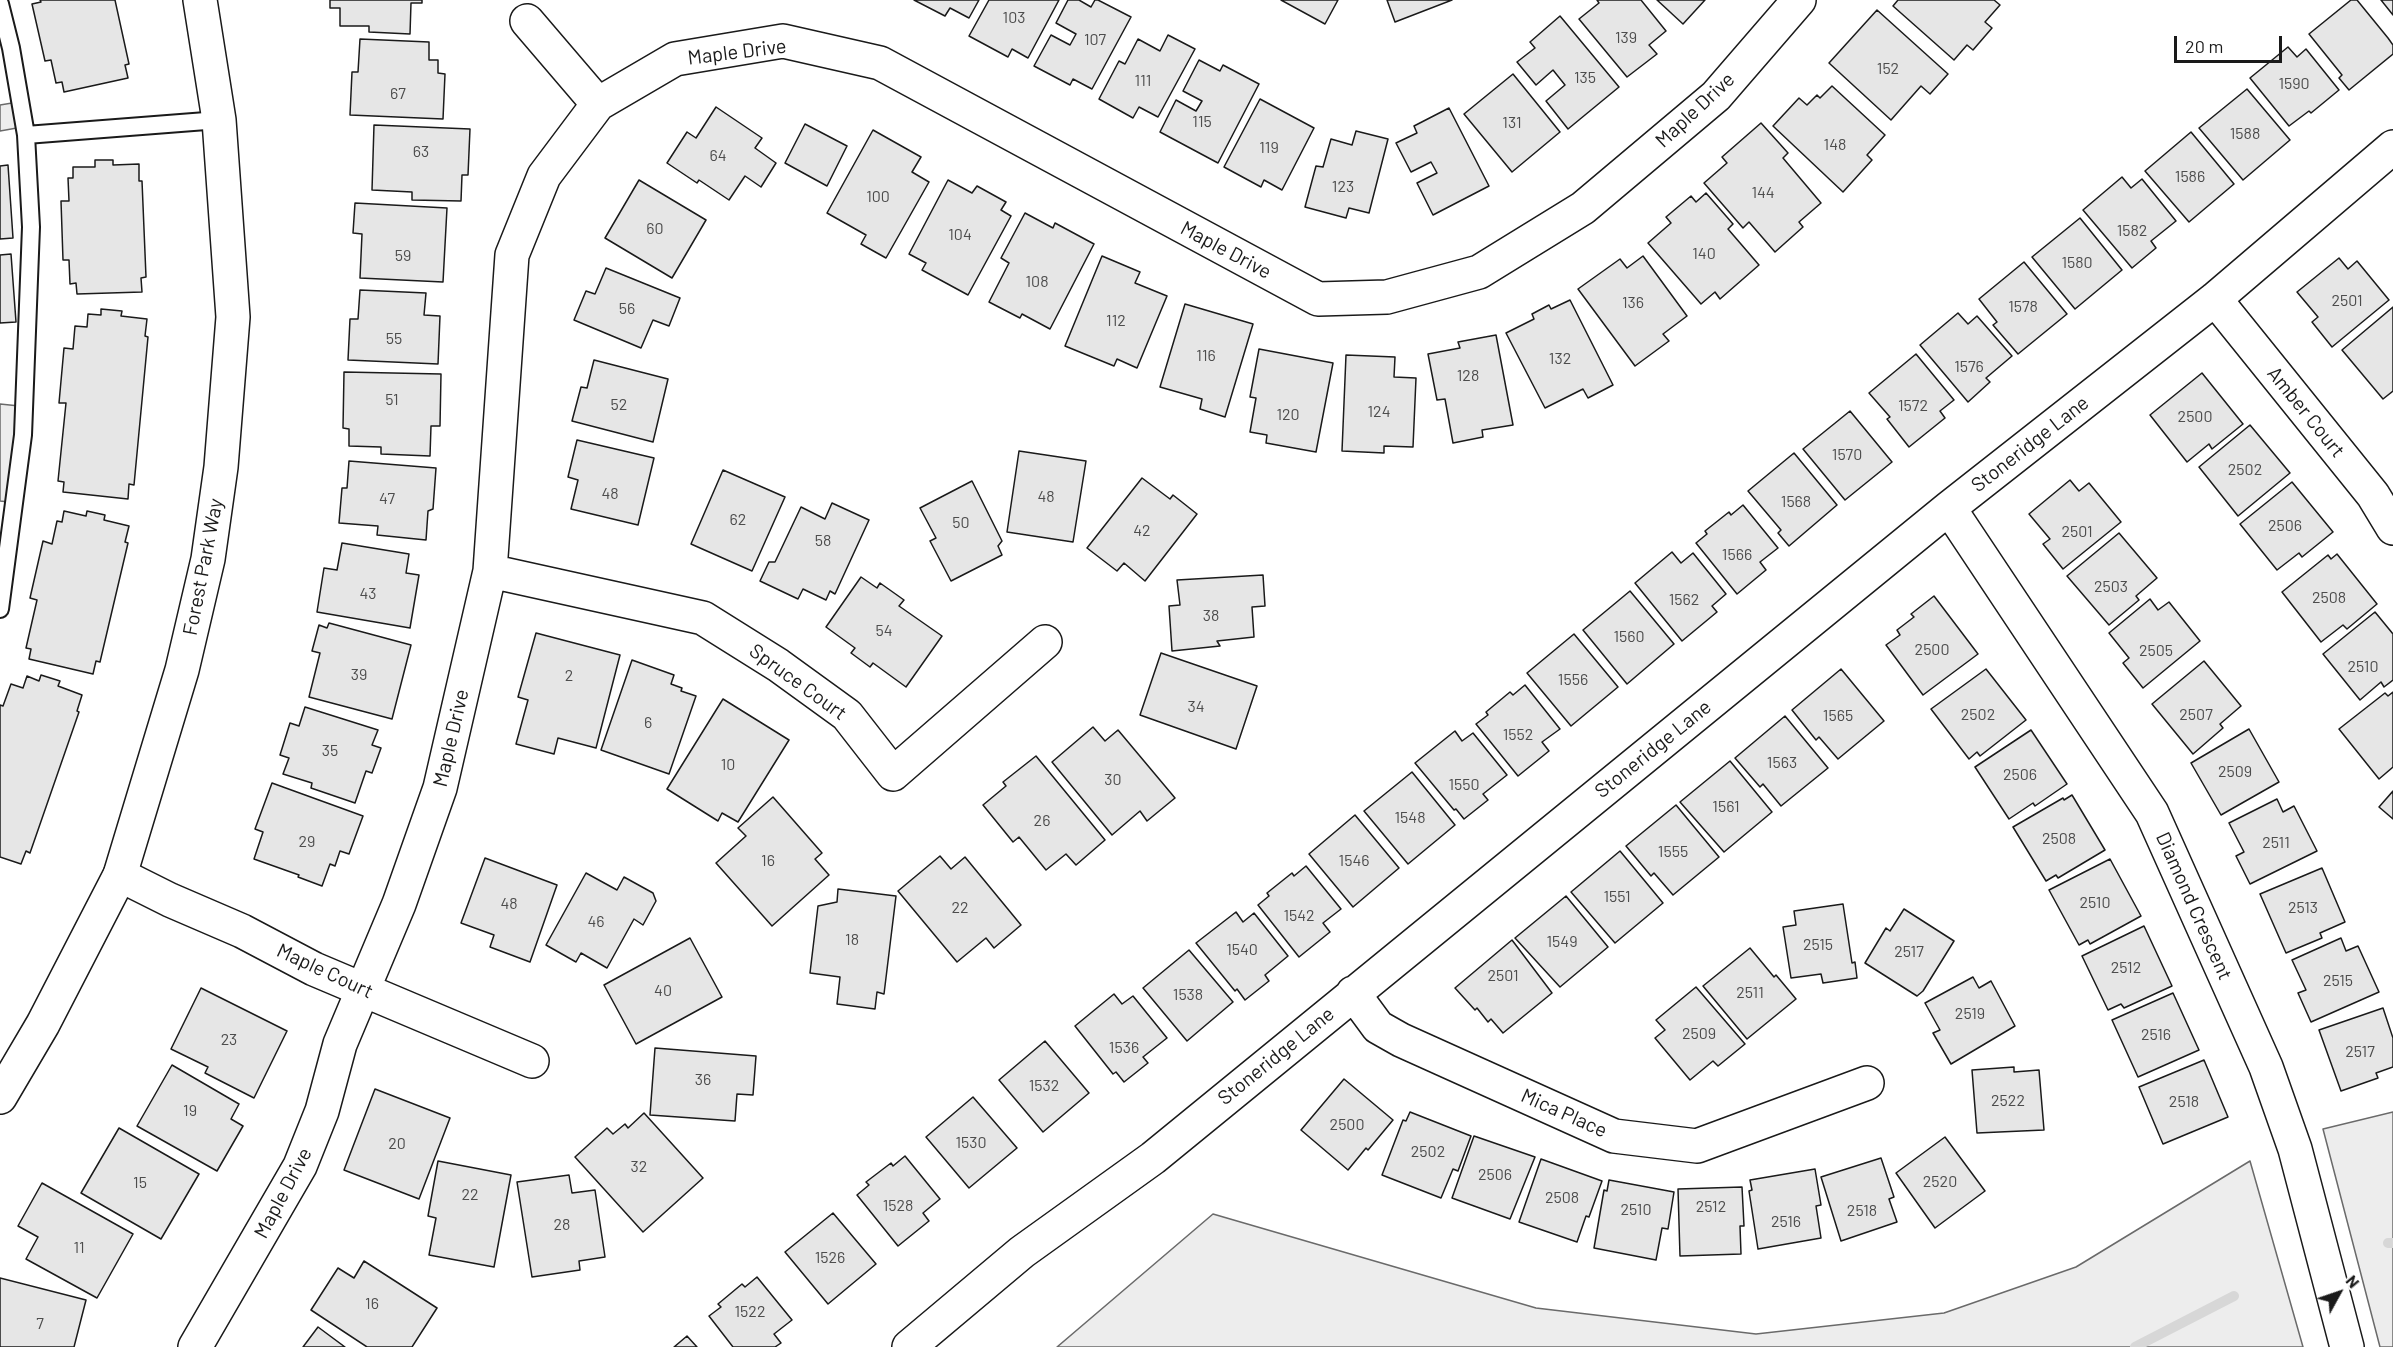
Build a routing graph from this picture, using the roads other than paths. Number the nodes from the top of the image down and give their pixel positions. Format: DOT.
graph roads {
  1 [pos="200,0"];
  2 [pos="1799,0"];
  3 [pos="0,4"];
  4 [pos="527,21"];
  5 [pos="598,104"];
  6 [pos="219,120"];
  7 [pos="26,135"];
  8 [pos="2393,147"];
  9 [pos="2215,298"];
  10 [pos="1949,508"];
  11 [pos="2393,528"];
  12 [pos="490,571"];
  13 [pos="0,609"];
  14 [pos="1045,642"];
  15 [pos="120,874"];
  16 [pos="364,989"];
  17 [pos="1353,993"];
  18 [pos="532,1061"];
  19 [pos="1867,1083"];
  20 [pos="0,1097"];
  21 [pos="195,1347"];
  22 [pos="909,1347"];
  23 [pos="2347,1347"];
  1 -- 6 [label="street, Forest Park Way"];
  2 -- 5 [label="street, Maple Drive"];
  3 -- 7 [label="lane"];
  4 -- 5 [label="street"];
  5 -- 12 [label="street, Maple Drive"];
  6 -- 7 [label="lane"];
  6 -- 15 [label="street, Forest Park Way"];
  7 -- 13 [label="lane"];
  8 -- 9 [label="street, Stoneridge Lane"];
  9 -- 10 [label="street, Stoneridge Lane"];
  9 -- 11 [label="street, Amber Court"];
  10 -- 17 [label="street, Stoneridge Lane"];
  10 -- 23 [label="street, Diamond Crescent"];
  12 -- 14 [label="street, Spruce Court"];
  12 -- 16 [label="street, Maple Drive"];
  15 -- 16 [label="street, Maple Court"];
  15 -- 20 [label="street, Forest Park Way"];
  16 -- 18 [label="street, Maple Court"];
  16 -- 21 [label="street, Maple Drive"];
  17 -- 19 [label="street, Mica Place"];
  17 -- 22 [label="street, Stoneridge Lane"];
}
